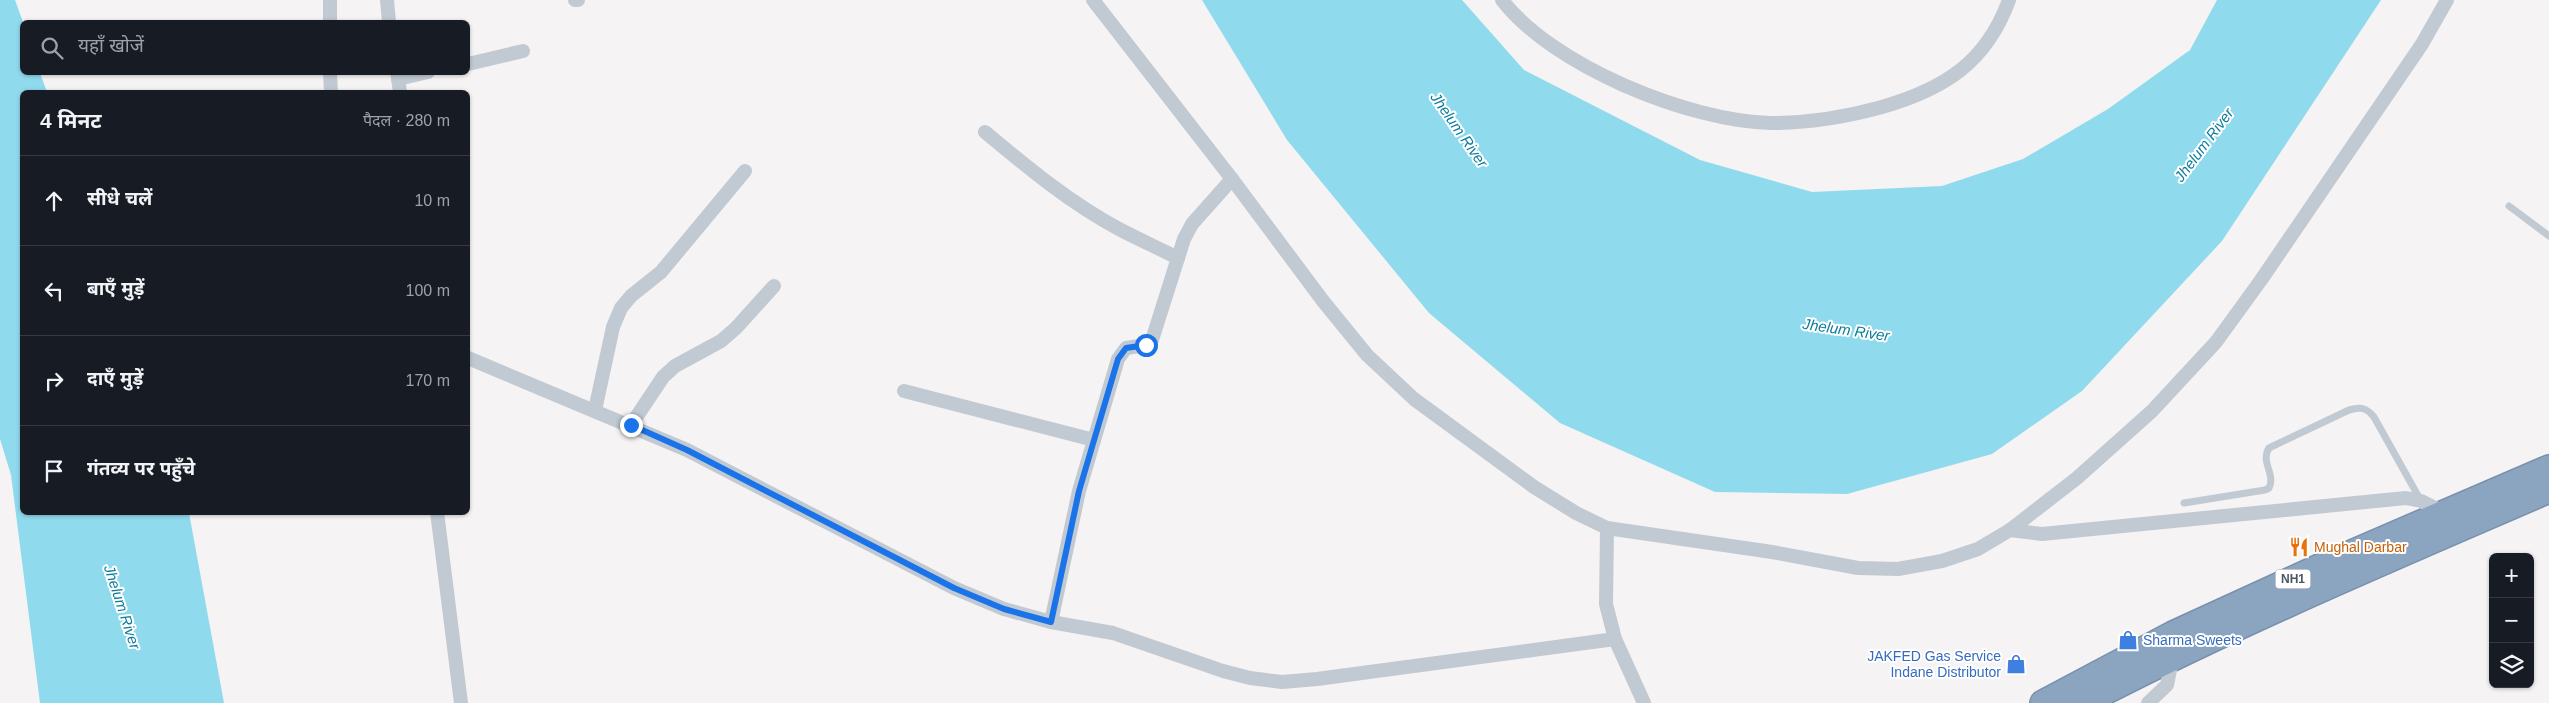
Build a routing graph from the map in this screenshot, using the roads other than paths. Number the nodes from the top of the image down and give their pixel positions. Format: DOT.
graph roads {
  1 [pos="330,0"];
  2 [pos="387,0"];
  3 [pos="1093,0"];
  4 [pos="1502,0"];
  5 [pos="2009,0"];
  6 [pos="2447,0"];
  7 [pos="330,20"];
  8 [pos="389,20"];
  9 [pos="523,51"];
  10 [pos="470,64"];
  11 [pos="330,75"];
  12 [pos="418,75"];
  13 [pos="398,81"];
  14 [pos="330,90"];
  15 [pos="985,132"];
  16 [pos="745,171"];
  17 [pos="1232,179"];
  18 [pos="2508,206"];
  19 [pos="2549,236"];
  20 [pos="1178,258"];
  21 [pos="774,286"];
  22 [pos="470,359"];
  23 [pos="904,391"];
  24 [pos="595,410"];
  25 [pos="631,425"];
  26 [pos="1094,440"];
  27 [pos="2549,468"];
  28 [pos="2549,490"];
  29 [pos="2421,501"];
  30 [pos="2184,503"];
  31 [pos="2445,513"];
  32 [pos="437,515"];
  33 [pos="1608,528"];
  34 [pos="2010,530"];
  35 [pos="1051,622"];
  36 [pos="1615,640"];
  37 [pos="2173,645"];
  38 [pos="461,703"];
  39 [pos="1644,703"];
  40 [pos="2043,703"];
  41 [pos="2083,703"];
  42 [pos="2148,703"];
  1 -- 7 [label="street"];
  2 -- 8 [label="street"];
  3 -- 17 [label="street"];
  4 -- 5 [label="street"];
  6 -- 34 [label="street"];
  9 -- 10 [label="street"];
  11 -- 14 [label="street"];
  12 -- 13 [label="street"];
  15 -- 20 [label="street"];
  16 -- 24 [label="street"];
  17 -- 20 [label="street"];
  17 -- 33 [label="street"];
  18 -- 19 [label="lane"];
  20 -- 26 [label="street"];
  21 -- 25 [label="street"];
  22 -- 24 [label="street"];
  23 -- 26 [label="street"];
  24 -- 25 [label="street"];
  25 -- 35 [label="street"];
  26 -- 35 [label="street"];
  27 -- 31 [label="highway, NH1"];
  28 -- 37 [label="highway, NH1"];
  29 -- 30 [label="lane"];
  29 -- 31 [label="street"];
  29 -- 34 [label="street"];
  31 -- 37 [label="highway, NH1"];
  32 -- 38 [label="street"];
  33 -- 34 [label="street"];
  33 -- 36 [label="street"];
  35 -- 36 [label="street"];
  36 -- 39 [label="street"];
  37 -- 40 [label="highway, NH1"];
  37 -- 41 [label="highway, NH1"];
  37 -- 42 [label="street"];
}
